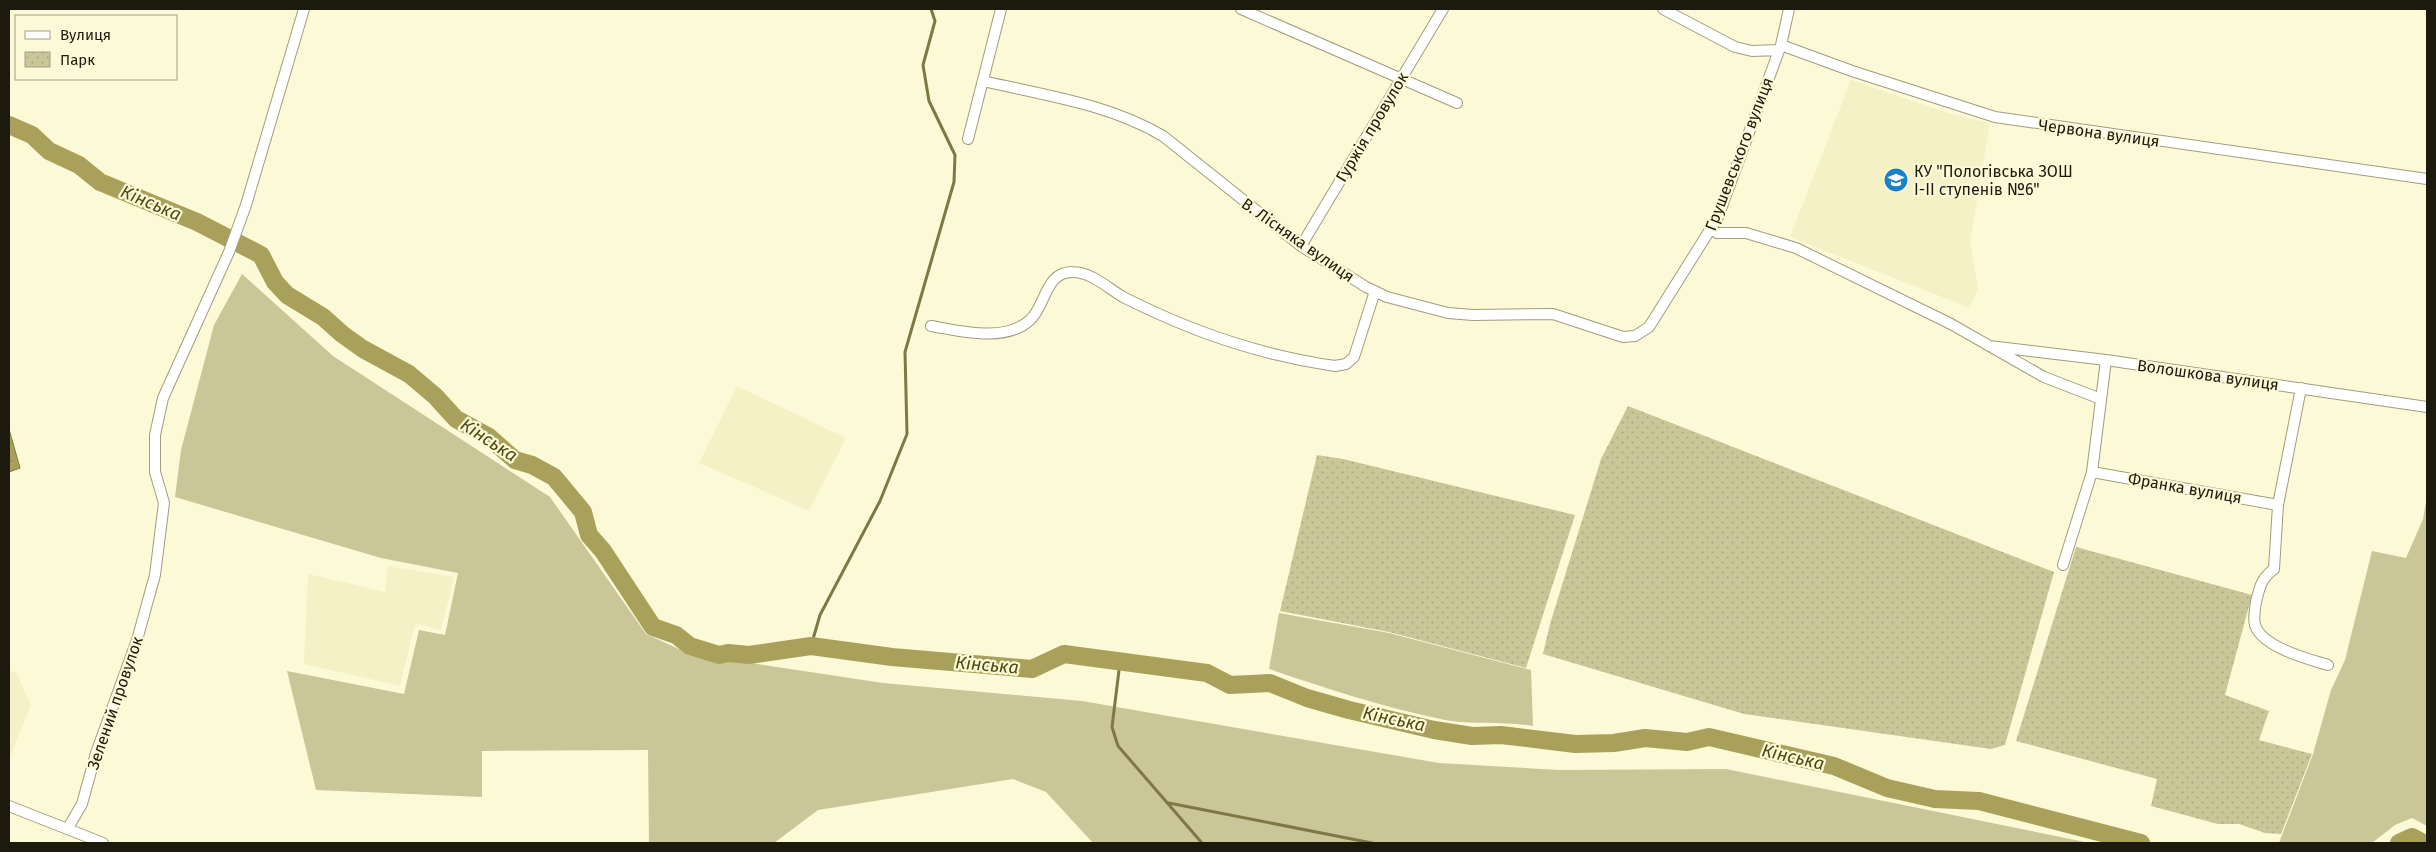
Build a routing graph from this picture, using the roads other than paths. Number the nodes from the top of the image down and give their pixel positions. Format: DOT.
graph roads {
  1 [pos="304,9"];
  2 [pos="1001,9"];
  3 [pos="1241,9"];
  4 [pos="1443,9"];
  5 [pos="1663,9"];
  6 [pos="1789,9"];
  7 [pos="1780,48"];
  8 [pos="1401,79"];
  9 [pos="983,81"];
  10 [pos="1456,103"];
  11 [pos="968,139"];
  12 [pos="2427,179"];
  13 [pos="1712,230"];
  14 [pos="1300,246"];
  15 [pos="1375,291"];
  16 [pos="931,326"];
  17 [pos="1635,336"];
  18 [pos="1989,346"];
  19 [pos="2106,360"];
  20 [pos="2301,388"];
  21 [pos="2101,399"];
  22 [pos="2427,407"];
  23 [pos="2092,472"];
  24 [pos="2278,505"];
  25 [pos="2063,565"];
  26 [pos="2328,665"];
  27 [pos="9,806"];
  28 [pos="68,828"];
  29 [pos="103,843"];
  1 -- 28 [label="street, Зелений провулок"];
  2 -- 9 [label="street"];
  3 -- 8 [label="street"];
  4 -- 8 [label="street, Гуржія провулок"];
  5 -- 7 [label="street, Червона вулиця"];
  6 -- 7 [label="street, Грушевського вулиця"];
  7 -- 12 [label="street, Червона вулиця"];
  7 -- 13 [label="street, Грушевського вулиця"];
  8 -- 10 [label="street"];
  8 -- 14 [label="street, Гуржія провулок"];
  9 -- 11 [label="street"];
  9 -- 14 [label="street, В. Лісняка вулиця"];
  13 -- 17 [label="street, Грушевського вулиця"];
  13 -- 18 [label="street, Волошкова вулиця"];
  14 -- 15 [label="street, В. Лісняка вулиця"];
  15 -- 16 [label="street"];
  15 -- 17 [label="street, В. Лісняка вулиця"];
  18 -- 19 [label="street, Волошкова вулиця"];
  18 -- 21 [label="street, Волошкова вулиця"];
  19 -- 20 [label="street, Волошкова вулиця"];
  19 -- 21 [label="street"];
  20 -- 22 [label="street, Волошкова вулиця"];
  20 -- 24 [label="street"];
  21 -- 23 [label="street"];
  23 -- 24 [label="street, Франка вулиця"];
  23 -- 25 [label="street"];
  24 -- 26 [label="street"];
  27 -- 28 [label="street"];
  28 -- 29 [label="street"];
}
